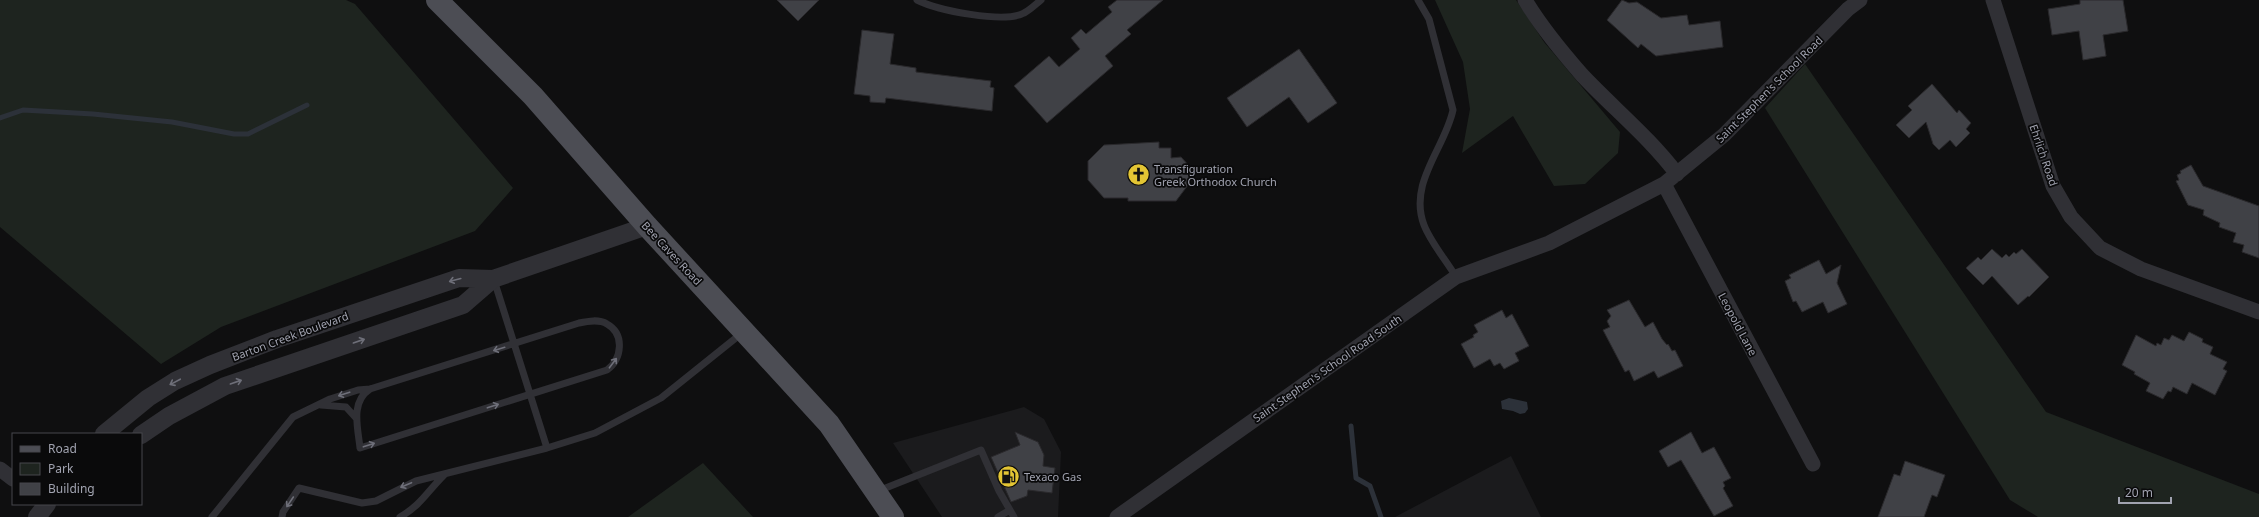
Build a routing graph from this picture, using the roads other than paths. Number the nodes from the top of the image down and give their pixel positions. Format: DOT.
graph roads {
  1 [pos="437,0"];
  2 [pos="917,0"];
  3 [pos="1042,0"];
  4 [pos="1418,0"];
  5 [pos="1525,0"];
  6 [pos="1860,0"];
  7 [pos="1993,0"];
  8 [pos="1677,174"];
  9 [pos="1664,184"];
  10 [pos="647,226"];
  11 [pos="1549,243"];
  12 [pos="1456,277"];
  13 [pos="493,279"];
  14 [pos="2259,312"];
  15 [pos="744,331"];
  16 [pos="514,344"];
  17 [pos="203,368"];
  18 [pos="370,389"];
  19 [pos="214,392"];
  20 [pos="530,394"];
  21 [pos="321,405"];
  22 [pos="356,418"];
  23 [pos="105,433"];
  24 [pos="142,434"];
  25 [pos="547,448"];
  26 [pos="1813,464"];
  27 [pos="0,469"];
  28 [pos="444,475"];
  29 [pos="12,478"];
  30 [pos="876,492"];
  31 [pos="1010,510"];
  32 [pos="212,517"];
  33 [pos="282,517"];
  34 [pos="400,517"];
  35 [pos="893,517"];
  36 [pos="998,517"];
  37 [pos="1014,517"];
  38 [pos="1117,517"];
  1 -- 10 [label="main road, Bee Caves Road"];
  2 -- 3 [label="lane"];
  4 -- 12 [label="lane"];
  5 -- 8 [label="street"];
  6 -- 8 [label="street, Saint Stephen's School Road"];
  7 -- 14 [label="street, Ehrlich Road"];
  8 -- 9 [label="street, Saint Stephen's School Road"];
  9 -- 11 [label="street, Saint Stephen's School Road"];
  9 -- 26 [label="street, Leopold Lane"];
  10 -- 13 [label="street, Barton Creek Boulevard"];
  10 -- 15 [label="main road, Bee Caves Road"];
  11 -- 12 [label="street, Saint Stephen's School Road South"];
  12 -- 38 [label="street, Saint Stephen's School Road South"];
  13 -- 16 [label="lane"];
  13 -- 17 [label="street, Barton Creek Boulevard, one-way"];
  19 -- 13 [label="street, Barton Creek Boulevard, one-way"];
  15 -- 25 [label="lane"];
  15 -- 30 [label="main road, Bee Caves Road"];
  16 -- 18 [label="lane, one-way"];
  16 -- 20 [label="lane"];
  20 -- 16 [label="lane, one-way"];
  17 -- 19 [label="street"];
  17 -- 23 [label="street, Barton Creek Boulevard, one-way"];
  18 -- 21 [label="lane, one-way"];
  18 -- 22 [label="lane"];
  19 -- 24 [label="street, Barton Creek Boulevard"];
  22 -- 20 [label="lane, one-way"];
  20 -- 25 [label="lane"];
  21 -- 22 [label="lane"];
  21 -- 32 [label="lane"];
  25 -- 28 [label="lane"];
  27 -- 29 [label="street"];
  28 -- 33 [label="lane, one-way"];
  28 -- 34 [label="lane"];
  30 -- 31 [label="lane"];
  30 -- 35 [label="main road, Bee Caves Road"];
  31 -- 36 [label="lane"];
  31 -- 37 [label="lane"];
}
